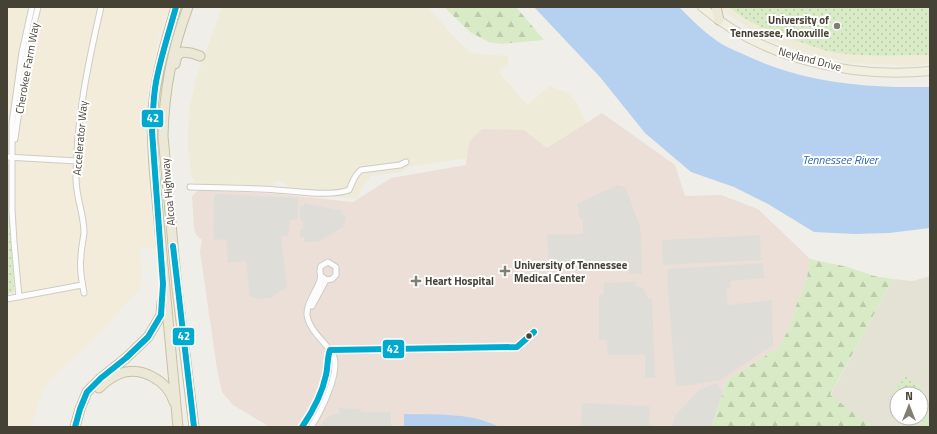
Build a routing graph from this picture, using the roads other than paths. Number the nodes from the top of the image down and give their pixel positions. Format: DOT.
graph roads {
  1 [pos="32,7"];
  2 [pos="38,7"];
  3 [pos="101,7"];
  4 [pos="176,7"];
  5 [pos="188,7"];
  6 [pos="702,7"];
  7 [pos="716,7"];
  8 [pos="719,20"];
  9 [pos="200,56"];
  10 [pos="930,71"];
  11 [pos="13,155"];
  12 [pos="7,157"];
  13 [pos="77,161"];
  14 [pos="406,162"];
  15 [pos="166,173"];
  16 [pos="190,187"];
  17 [pos="159,215"];
  18 [pos="321,276"];
  19 [pos="326,280"];
  20 [pos="82,285"];
  21 [pos="84,293"];
  22 [pos="19,297"];
  23 [pos="7,299"];
  24 [pos="310,320"];
  25 [pos="330,350"];
  26 [pos="177,413"];
  27 [pos="75,427"];
  28 [pos="82,427"];
  29 [pos="178,427"];
  30 [pos="194,427"];
  31 [pos="302,427"];
  32 [pos="311,427"];
  1 -- 11 [label="street, Cherokee Farm Way"];
  2 -- 11 [label="street, Cherokee Farm Way"];
  3 -- 13 [label="street, Accelerator Way"];
  4 -- 17 [label="highway, Alcoa Highway"];
  5 -- 15 [label="highway, Alcoa Highway"];
  6 -- 8 [label="main road, Neyland Drive"];
  7 -- 8 [label="highway"];
  8 -- 10 [label="main road, Neyland Drive"];
  9 -- 15 [label="highway"];
  11 -- 12 [label="street"];
  11 -- 13 [label="street"];
  11 -- 22 [label="street, Cherokee Farm Way"];
  13 -- 20 [label="street, Accelerator Way"];
  14 -- 16 [label="street"];
  15 -- 30 [label="highway, Alcoa Highway"];
  17 -- 26 [label="highway, Alcoa Highway"];
  17 -- 27 [label="highway"];
  18 -- 19 [label="street"];
  18 -- 19 [label="street"];
  18 -- 24 [label="street"];
  19 -- 24 [label="street"];
  20 -- 21 [label="street, Accelerator Way"];
  20 -- 22 [label="street"];
  22 -- 23 [label="street"];
  24 -- 25 [label="street"];
  25 -- 31 [label="street"];
  25 -- 32 [label="street"];
  26 -- 28 [label="highway"];
  26 -- 29 [label="highway, Alcoa Highway"];
}
